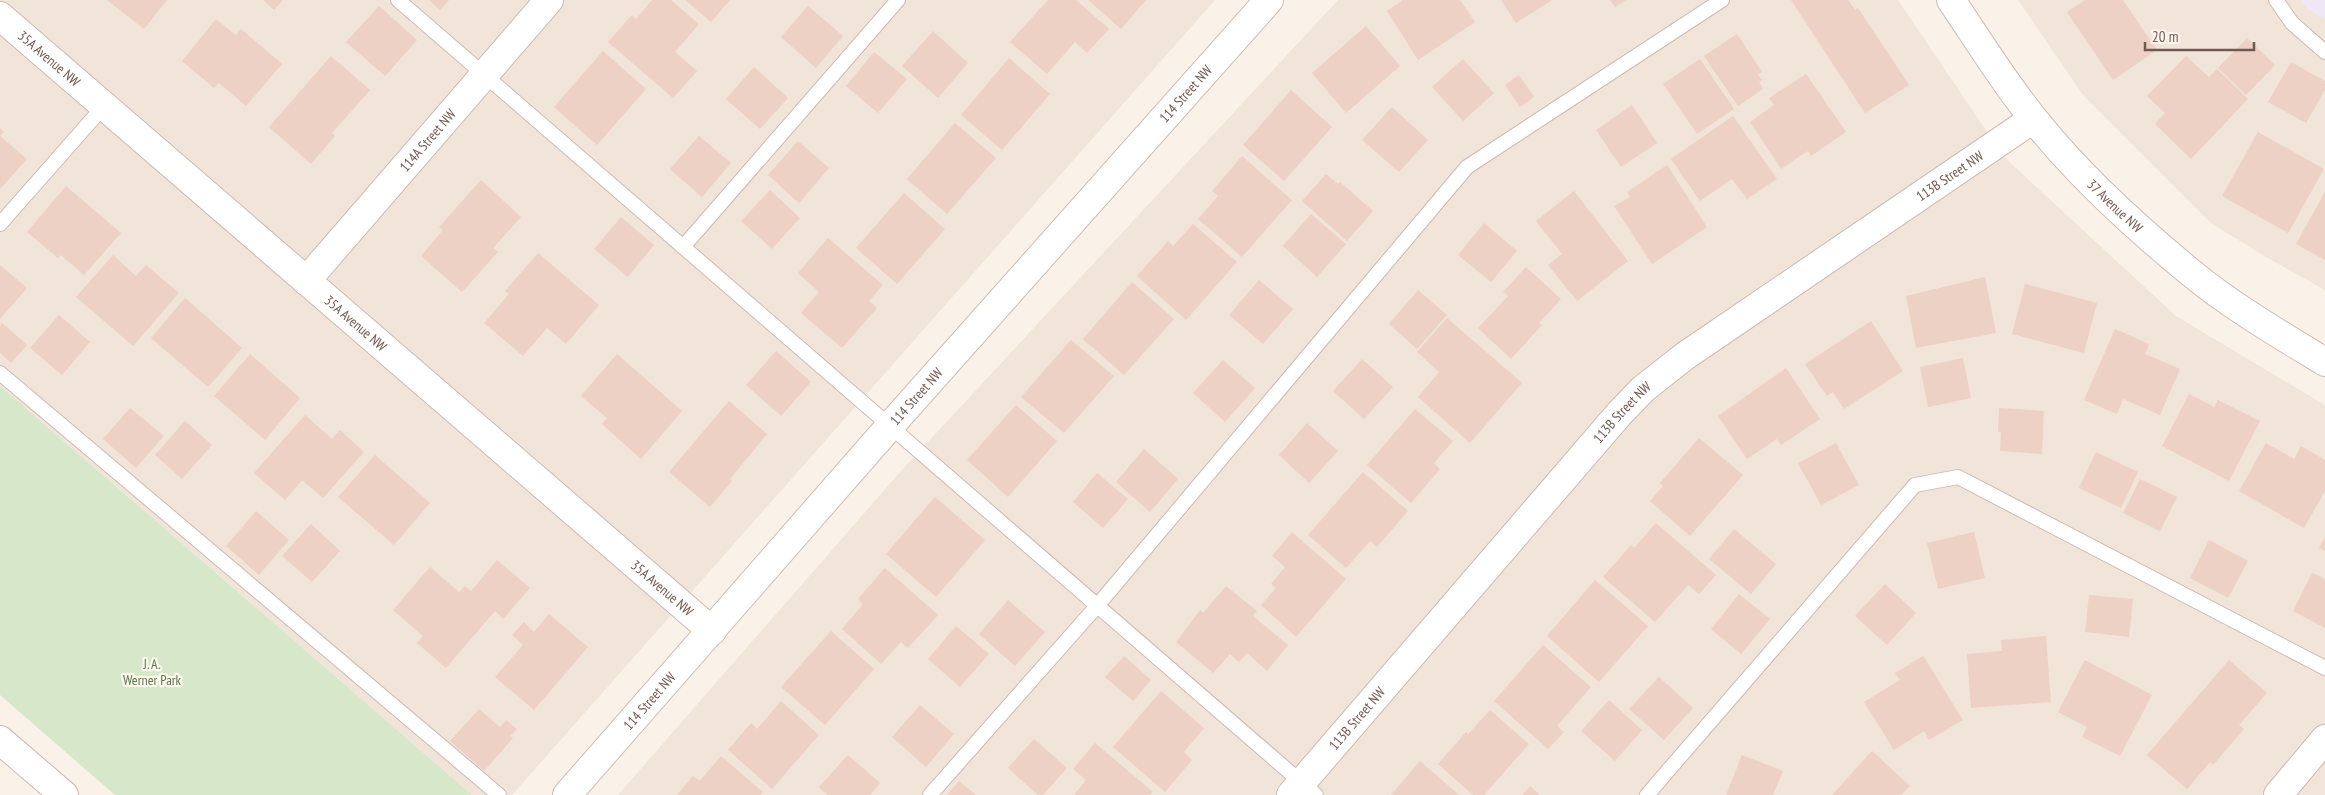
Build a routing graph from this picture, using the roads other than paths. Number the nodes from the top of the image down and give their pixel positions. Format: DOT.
graph roads {
  1 [pos="398,0"];
  2 [pos="549,0"];
  3 [pos="898,0"];
  4 [pos="1269,0"];
  5 [pos="1722,0"];
  6 [pos="1951,0"];
  7 [pos="2276,0"];
  8 [pos="0,16"];
  9 [pos="2325,52"];
  10 [pos="484,74"];
  11 [pos="104,106"];
  12 [pos="2034,118"];
  13 [pos="0,224"];
  14 [pos="683,247"];
  15 [pos="306,281"];
  16 [pos="2325,362"];
  17 [pos="0,373"];
  18 [pos="890,426"];
  19 [pos="1097,606"];
  20 [pos="712,631"];
  21 [pos="2325,668"];
  22 [pos="2325,739"];
  23 [pos="0,740"];
  24 [pos="1303,791"];
  25 [pos="64,795"];
  26 [pos="499,795"];
  27 [pos="567,795"];
  28 [pos="930,795"];
  29 [pos="1647,795"];
  30 [pos="2278,795"];
  1 -- 10 [label="lane"];
  2 -- 10 [label="street, 114A Street NW"];
  3 -- 14 [label="lane"];
  4 -- 18 [label="street, 114 Street NW"];
  5 -- 19 [label="lane"];
  6 -- 12 [label="street, 37 Avenue NW"];
  7 -- 9 [label="lane"];
  8 -- 11 [label="street, 35A Avenue NW"];
  10 -- 14 [label="lane"];
  10 -- 15 [label="street, 114A Street NW"];
  11 -- 13 [label="lane"];
  11 -- 15 [label="street, 35A Avenue NW"];
  12 -- 16 [label="street, 37 Avenue NW"];
  12 -- 24 [label="street, 113B Street NW"];
  14 -- 18 [label="lane"];
  15 -- 20 [label="street, 35A Avenue NW"];
  17 -- 26 [label="lane"];
  18 -- 19 [label="lane"];
  18 -- 20 [label="street, 114 Street NW"];
  19 -- 24 [label="lane"];
  19 -- 28 [label="lane"];
  20 -- 27 [label="street, 114 Street NW"];
  21 -- 29 [label="lane"];
  22 -- 30 [label="street"];
  23 -- 25 [label="street"];
}
